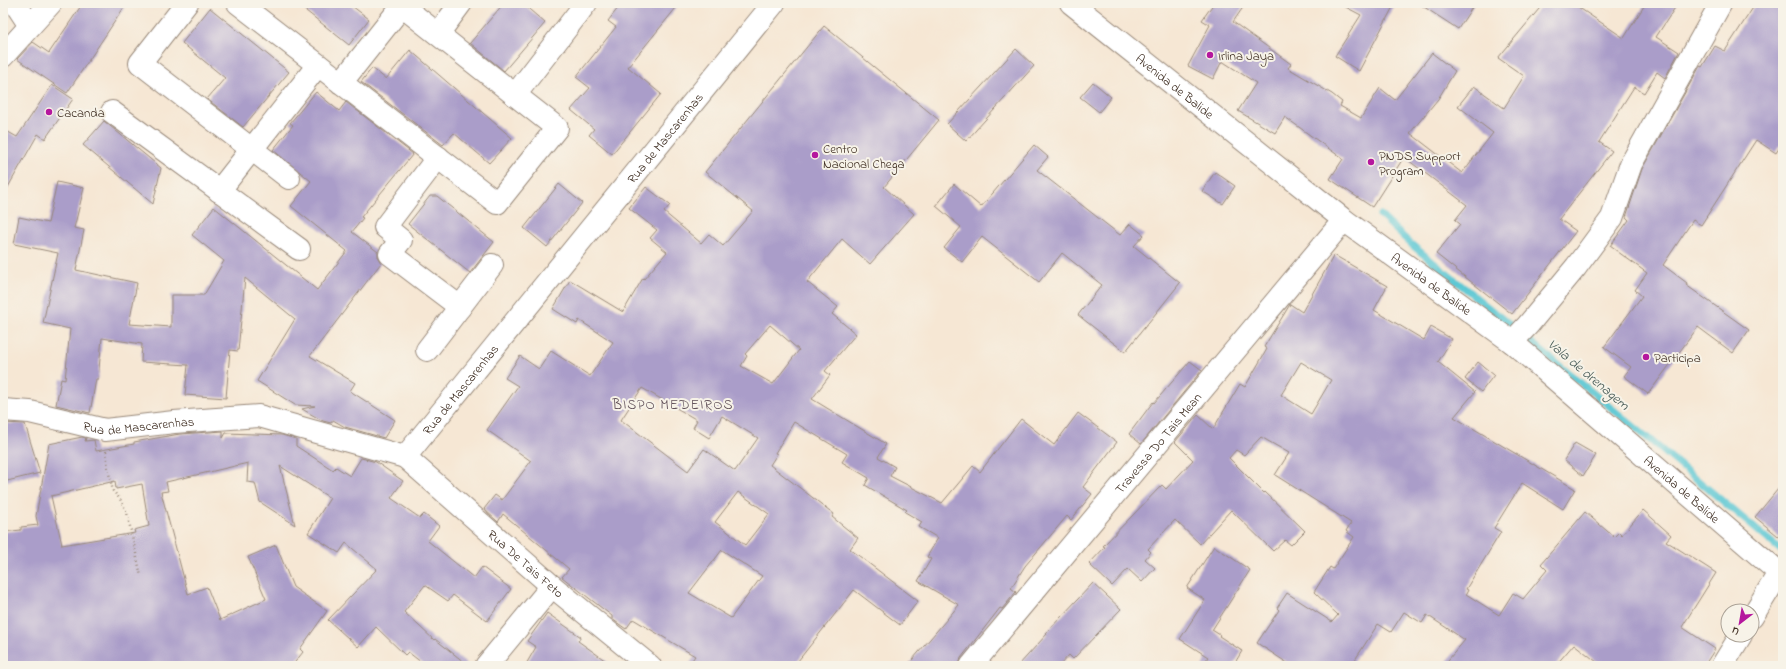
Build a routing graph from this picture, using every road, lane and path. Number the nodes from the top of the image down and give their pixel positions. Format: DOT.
graph roads {
  1 [pos="15,3"];
  2 [pos="51,3"];
  3 [pos="187,3"];
  4 [pos="238,3"];
  5 [pos="461,3"];
  6 [pos="586,3"];
  7 [pos="774,3"];
  8 [pos="1071,3"];
  9 [pos="1721,3"];
  10 [pos="30,26"];
  11 [pos="438,34"];
  12 [pos="3,56"];
  13 [pos="318,65"];
  14 [pos="341,83"];
  15 [pos="515,95"];
  16 [pos="112,112"];
  17 [pos="252,149"];
  18 [pos="438,157"];
  19 [pos="289,178"];
  20 [pos="219,191"];
  21 [pos="1344,220"];
  22 [pos="299,249"];
  23 [pos="492,266"];
  24 [pos="460,307"];
  25 [pos="1520,334"];
  26 [pos="427,350"];
  27 [pos="3,410"];
  28 [pos="105,430"];
  29 [pos="405,457"];
  30 [pos="1781,575"];
  31 [pos="140,576"];
  32 [pos="552,586"];
  33 [pos="1760,605"];
  34 [pos="1736,643"];
  35 [pos="486,666"];
  36 [pos="650,666"];
  37 [pos="971,666"];
  38 [pos="1722,666"];
  1 -- 10 [label="street"];
  2 -- 10 [label="street"];
  3 -- 17 [label="street"];
  4 -- 13 [label="street"];
  5 -- 11 [label="street"];
  6 -- 15 [label="street"];
  7 -- 29 [label="street, Rua de Mascarenhas"];
  8 -- 21 [label="street, Avenida de Balide"];
  9 -- 25 [label="street"];
  10 -- 12 [label="street"];
  11 -- 14 [label="street"];
  11 -- 15 [label="street"];
  13 -- 14 [label="street"];
  13 -- 17 [label="street"];
  14 -- 18 [label="street"];
  15 -- 18 [label="street"];
  16 -- 20 [label="street"];
  17 -- 19 [label="street"];
  17 -- 20 [label="street"];
  18 -- 24 [label="street"];
  20 -- 22 [label="street"];
  21 -- 25 [label="street, Avenida de Balide"];
  21 -- 37 [label="street, Travessa Do Tais Mean"];
  23 -- 24 [label="street"];
  24 -- 26 [label="street"];
  25 -- 30 [label="street, Avenida de Balide"];
  27 -- 28 [label="street, Rua de Mascarenhas"];
  28 -- 29 [label="street, Rua de Mascarenhas"];
  28 -- 31 [label="path"];
  29 -- 32 [label="street, Rua De Tais Feto"];
  30 -- 33 [label="street"];
  32 -- 35 [label="street"];
  32 -- 36 [label="street, Rua De Tais Feto"];
  34 -- 38 [label="street"];
}
